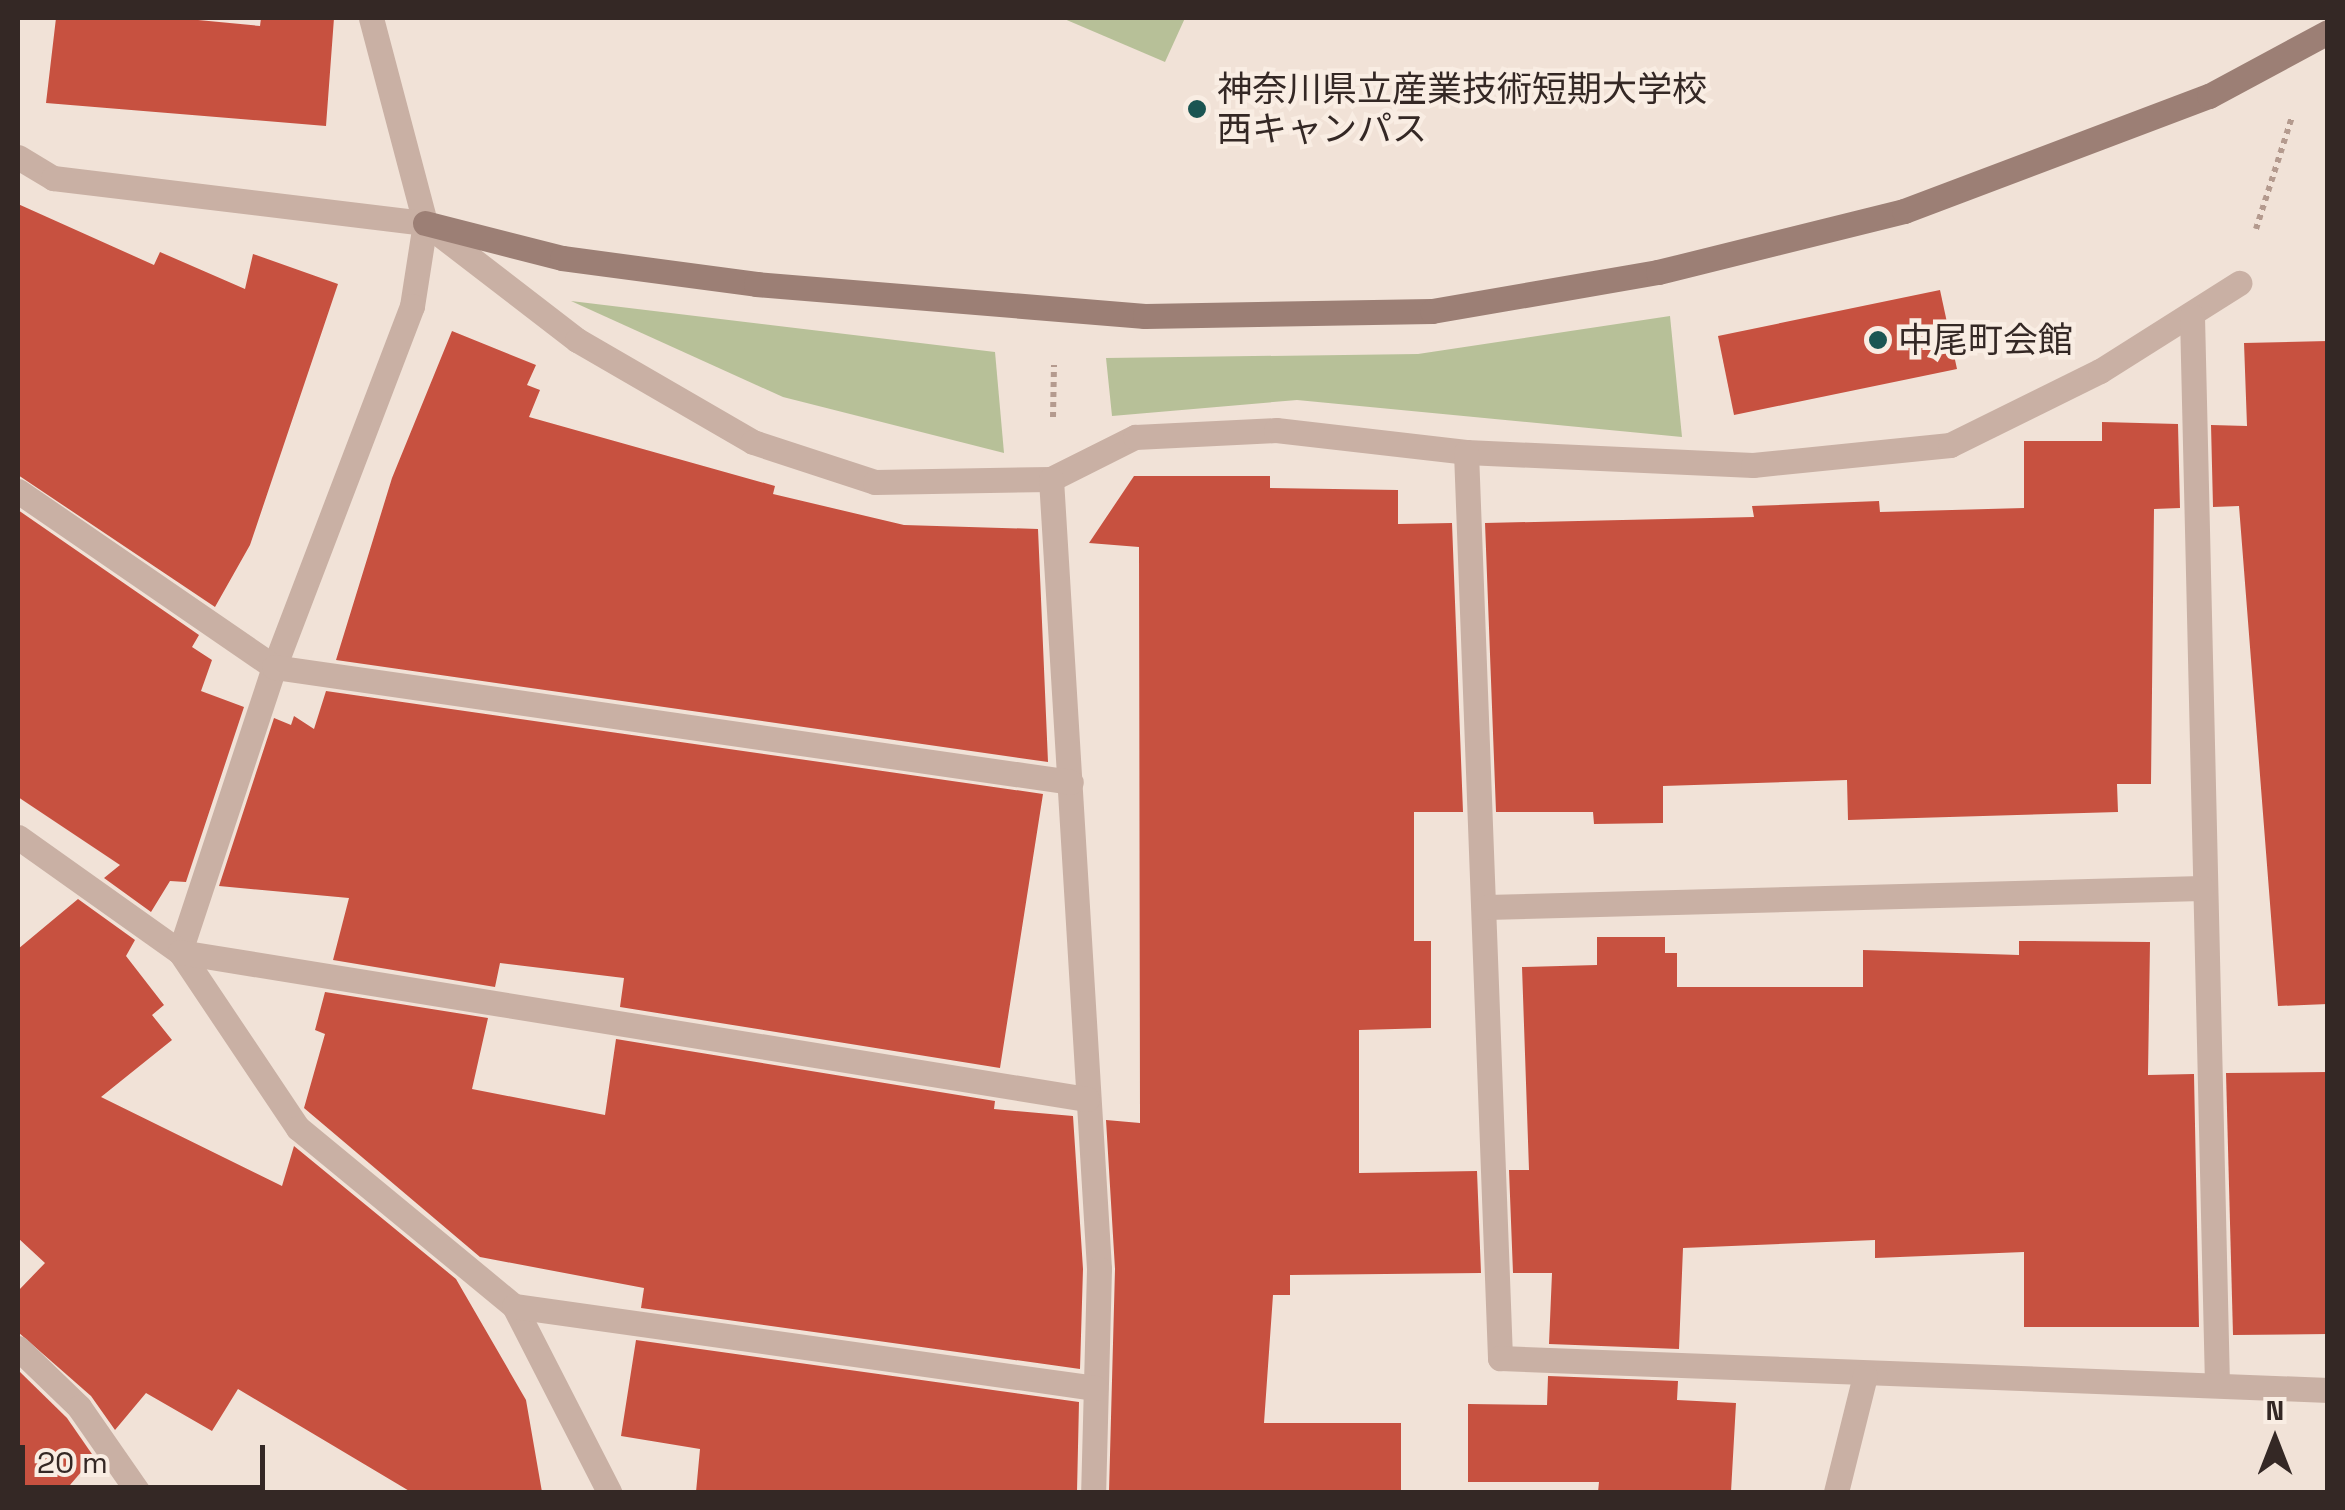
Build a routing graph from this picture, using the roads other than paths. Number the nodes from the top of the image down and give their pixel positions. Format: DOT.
graph roads {
  1 [pos="371,18"];
  2 [pos="2324,29"];
  3 [pos="18,157"];
  4 [pos="425,223"];
  5 [pos="2239,283"];
  6 [pos="2192,316"];
  7 [pos="1466,452"];
  8 [pos="1050,479"];
  9 [pos="18,491"];
  10 [pos="274,667"];
  11 [pos="1071,782"];
  12 [pos="18,838"];
  13 [pos="2202,888"];
  14 [pos="1486,907"];
  15 [pos="180,952"];
  16 [pos="1088,1099"];
  17 [pos="514,1306"];
  18 [pos="18,1348"];
  19 [pos="1866,1376"];
  20 [pos="2216,1384"];
  21 [pos="1095,1388"];
  22 [pos="2328,1390"];
  23 [pos="138,1492"];
  24 [pos="609,1492"];
  25 [pos="1093,1492"];
  26 [pos="1836,1492"];
  1 -- 4 [label="street"];
  2 -- 4 [label="street"];
  3 -- 4 [label="street"];
  4 -- 8 [label="street"];
  4 -- 10 [label="street"];
  5 -- 6 [label="street"];
  6 -- 7 [label="street"];
  6 -- 13 [label="street"];
  7 -- 8 [label="street"];
  7 -- 14 [label="street"];
  8 -- 11 [label="street"];
  9 -- 10 [label="street"];
  10 -- 11 [label="street"];
  10 -- 15 [label="street"];
  11 -- 16 [label="street"];
  12 -- 15 [label="street"];
  13 -- 14 [label="street"];
  13 -- 20 [label="street"];
  14 -- 19 [label="street"];
  15 -- 16 [label="street"];
  15 -- 17 [label="street"];
  16 -- 21 [label="street"];
  17 -- 21 [label="street"];
  17 -- 24 [label="street"];
  18 -- 23 [label="street"];
  19 -- 20 [label="street"];
  19 -- 26 [label="street"];
  20 -- 22 [label="street"];
  21 -- 25 [label="street"];
}
